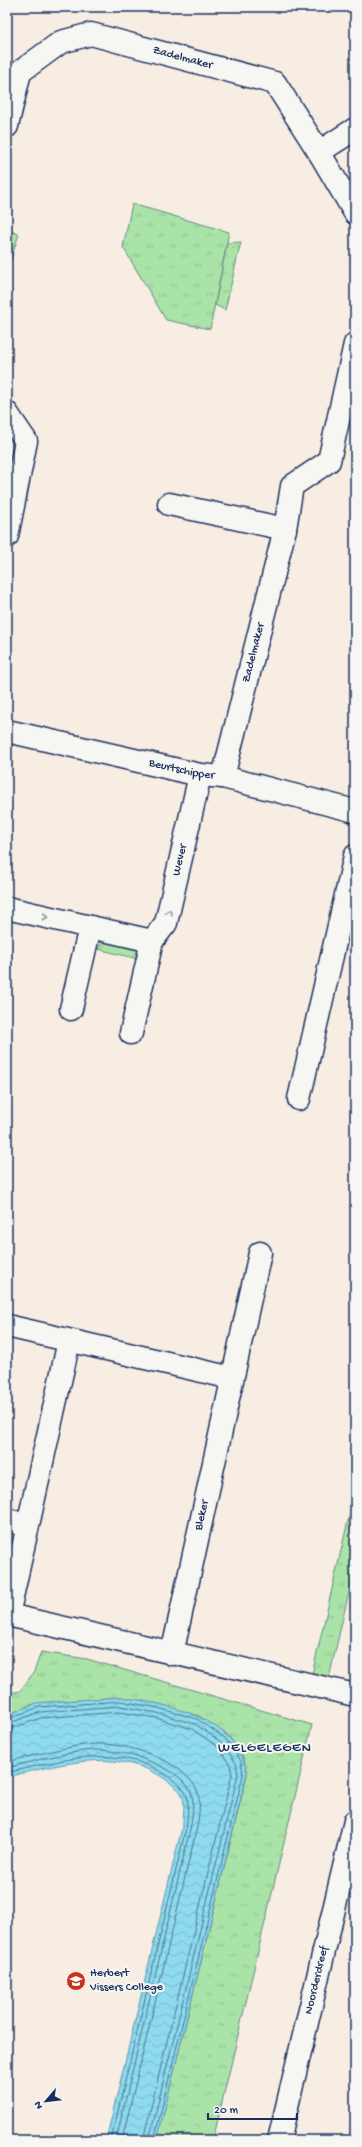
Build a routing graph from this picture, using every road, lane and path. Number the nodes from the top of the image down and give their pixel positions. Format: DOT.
graph roads {
  1 [pos="14,68"];
  2 [pos="7,126"];
  3 [pos="355,129"];
  4 [pos="319,152"];
  5 [pos="355,213"];
  6 [pos="355,344"];
  7 [pos="7,413"];
  8 [pos="347,416"];
  9 [pos="169,504"];
  10 [pos="285,529"];
  11 [pos="7,536"];
  12 [pos="7,731"];
  13 [pos="200,775"];
  14 [pos="223,777"];
  15 [pos="355,811"];
  16 [pos="355,856"];
  17 [pos="7,908"];
  18 [pos="90,927"];
  19 [pos="152,941"];
  20 [pos="71,1009"];
  21 [pos="131,1033"];
  22 [pos="299,1099"];
  23 [pos="260,1253"];
  24 [pos="7,1326"];
  25 [pos="69,1341"];
  26 [pos="232,1378"];
  27 [pos="17,1523"];
  28 [pos="172,1654"];
  29 [pos="355,1695"];
  30 [pos="355,1821"];
  31 [pos="279,2140"];
  1 -- 2 [label="street, Zadelmaker"];
  1 -- 4 [label="street, Zadelmaker"];
  3 -- 4 [label="street"];
  4 -- 5 [label="street, Zadelmaker"];
  6 -- 8 [label="street, Zadelmaker"];
  7 -- 11 [label="street"];
  8 -- 10 [label="street, Zadelmaker"];
  9 -- 10 [label="street"];
  10 -- 14 [label="street, Zadelmaker"];
  12 -- 13 [label="street, Beurtschipper"];
  13 -- 14 [label="street, Beurtschipper"];
  19 -- 13 [label="street, Wever, one-way"];
  14 -- 15 [label="street, Beurtschipper"];
  16 -- 22 [label="street"];
  17 -- 18 [label="street, one-way"];
  18 -- 19 [label="street"];
  18 -- 20 [label="street"];
  19 -- 21 [label="street, Wever"];
  23 -- 26 [label="street, Bleker"];
  24 -- 25 [label="street"];
  25 -- 26 [label="street"];
  25 -- 27 [label="street"];
  26 -- 28 [label="street, Bleker"];
  27 -- 28 [label="street"];
  28 -- 29 [label="street"];
  30 -- 31 [label="street, Noorderdreef"];
}
